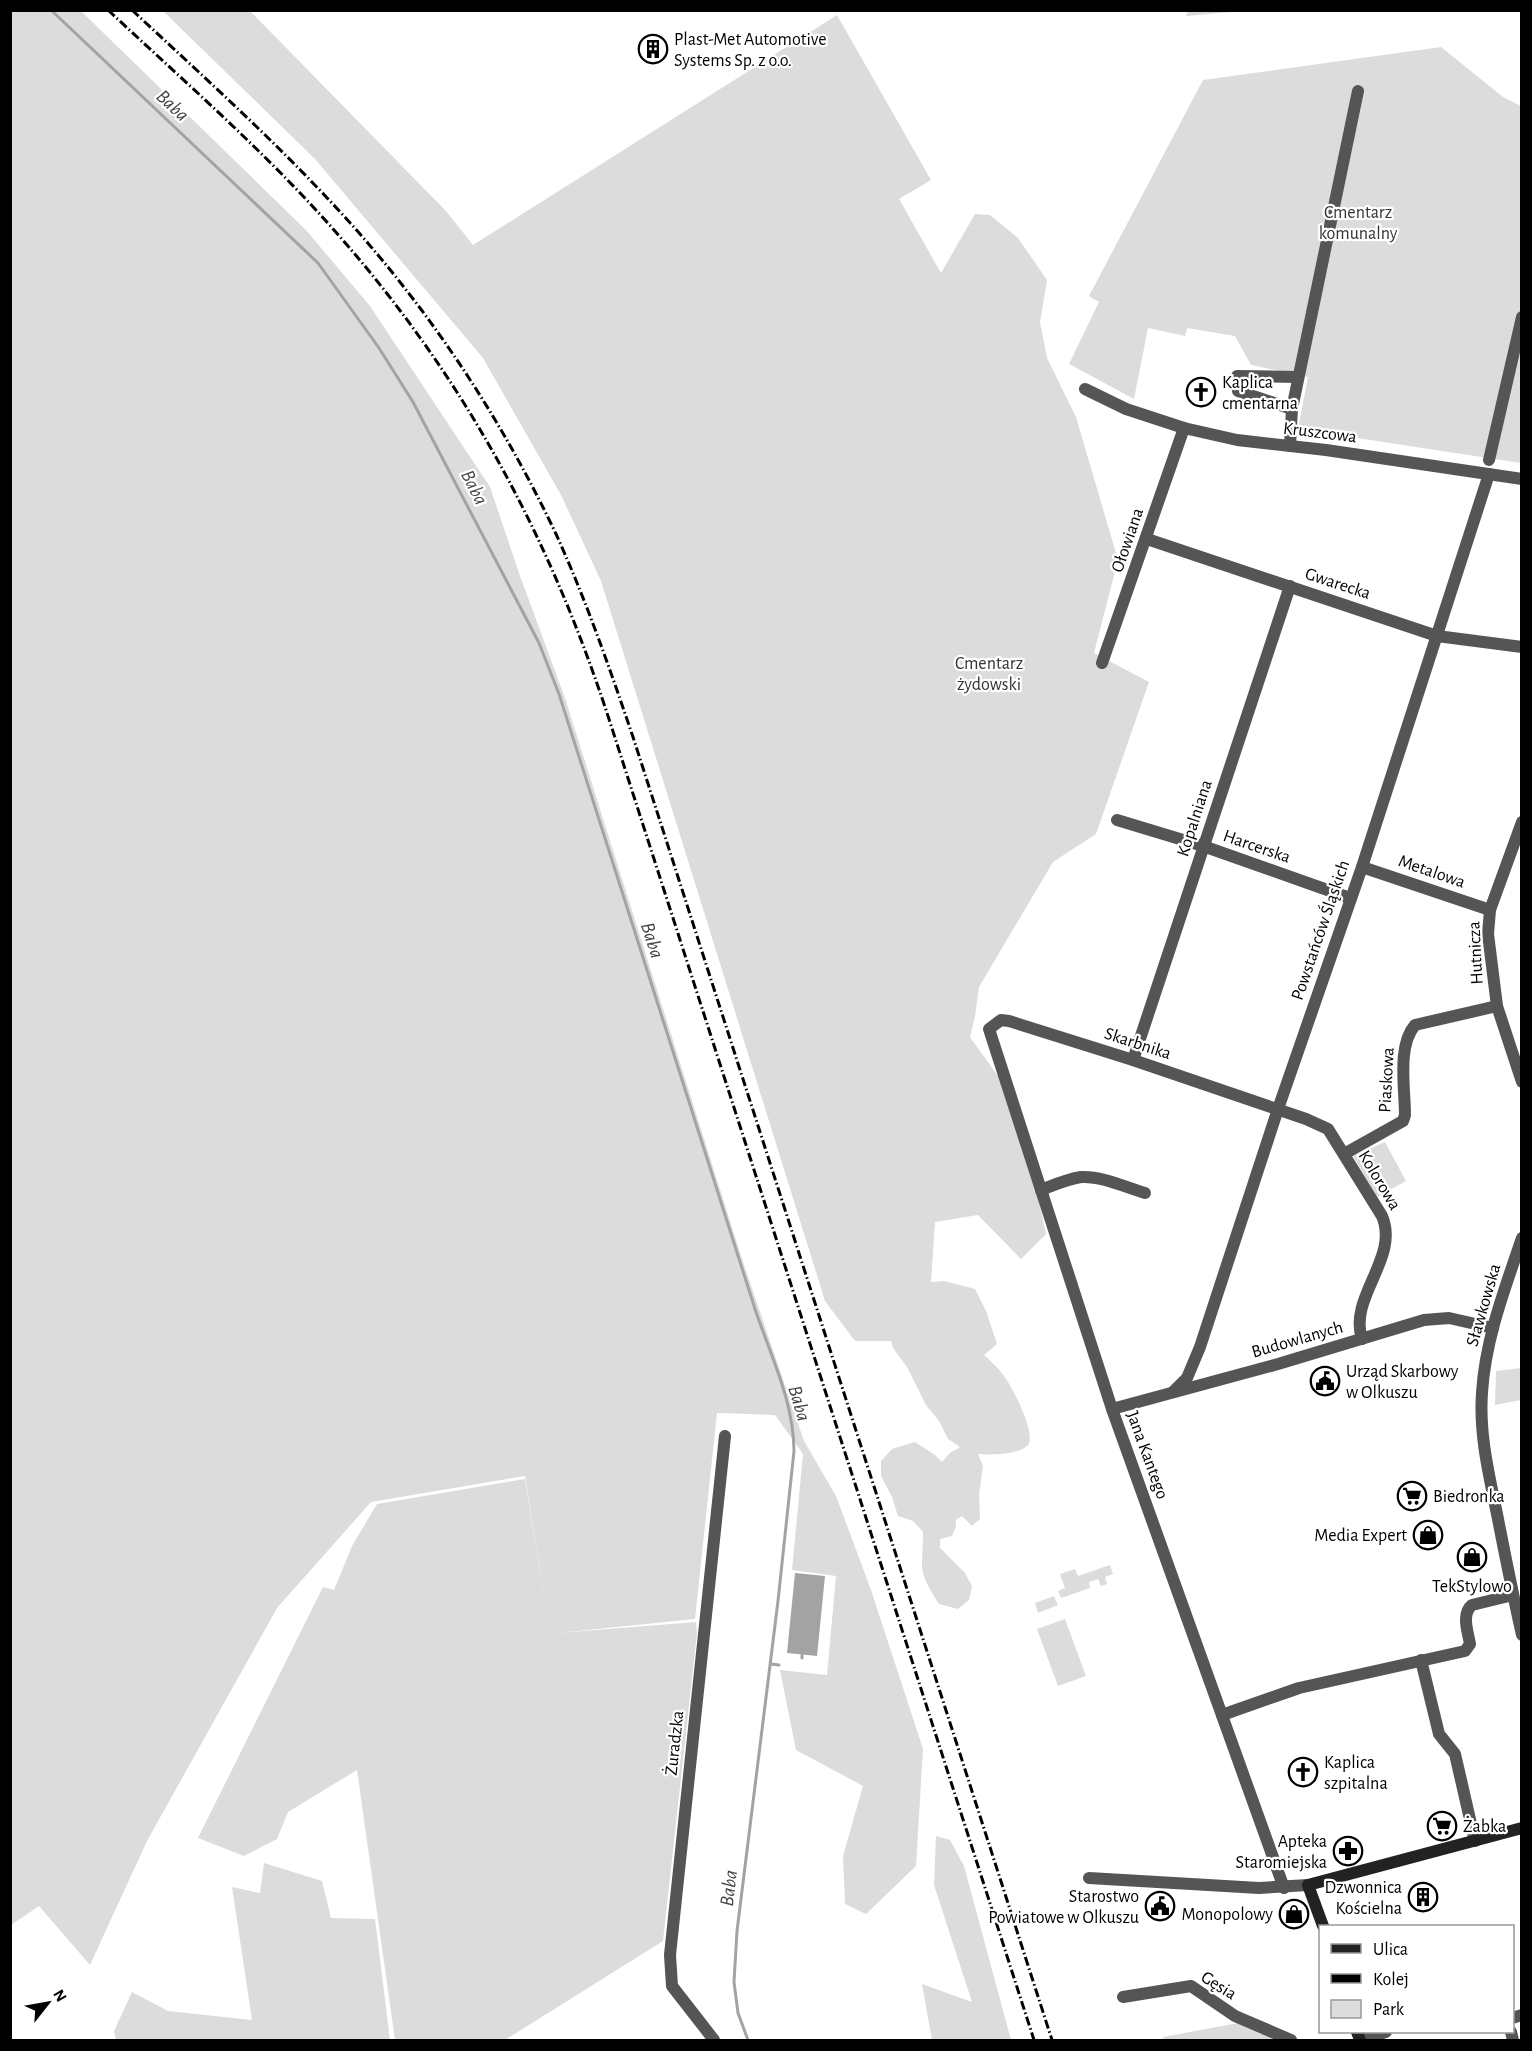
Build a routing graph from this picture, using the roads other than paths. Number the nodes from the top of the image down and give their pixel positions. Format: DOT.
graph roads {
  1 [pos="1358,92"];
  2 [pos="1521,317"];
  3 [pos="1237,376"];
  4 [pos="1298,377"];
  5 [pos="1085,388"];
  6 [pos="1238,391"];
  7 [pos="1292,409"];
  8 [pos="1184,429"];
  9 [pos="1290,446"];
  10 [pos="1489,460"];
  11 [pos="1490,474"];
  12 [pos="1521,479"];
  13 [pos="1147,539"];
  14 [pos="1290,586"];
  15 [pos="1437,636"];
  16 [pos="1521,647"];
  17 [pos="1102,663"];
  18 [pos="1117,820"];
  19 [pos="1521,823"];
  20 [pos="1203,846"];
  21 [pos="1362,867"];
  22 [pos="1350,898"];
  23 [pos="1490,910"];
  24 [pos="1497,1006"];
  25 [pos="989,1029"];
  26 [pos="1133,1060"];
  27 [pos="1521,1082"];
  28 [pos="1278,1109"];
  29 [pos="1344,1154"];
  30 [pos="1041,1190"];
  31 [pos="1145,1193"];
  32 [pos="1521,1238"];
  33 [pos="1493,1328"];
  34 [pos="1362,1339"];
  35 [pos="1173,1392"];
  36 [pos="1112,1408"];
  37 [pos="725,1436"];
  38 [pos="1513,1595"];
  39 [pos="1521,1635"];
  40 [pos="1421,1660"];
  41 [pos="1222,1715"];
  42 [pos="1521,1828"];
  43 [pos="1475,1842"];
  44 [pos="1089,1878"];
  45 [pos="1308,1885"];
  46 [pos="1284,1888"];
  47 [pos="1323,1925"];
  48 [pos="1123,1997"];
  49 [pos="1377,2033"];
  50 [pos="1359,2037"];
  51 [pos="714,2040"];
  52 [pos="1291,2040"];
  1 -- 4 [label="street"];
  2 -- 10 [label="street"];
  3 -- 4 [label="street"];
  4 -- 7 [label="street"];
  5 -- 8 [label="street, Kruszcowa"];
  6 -- 7 [label="street"];
  7 -- 9 [label="street"];
  8 -- 9 [label="street, Kruszcowa"];
  8 -- 13 [label="street, Ołowiana"];
  9 -- 11 [label="street, Kruszcowa"];
  11 -- 12 [label="street, Kruszcowa"];
  11 -- 15 [label="street, Powstańców Śląskich"];
  13 -- 14 [label="street, Gwarecka"];
  13 -- 17 [label="street, Ołowiana"];
  14 -- 15 [label="street, Gwarecka"];
  14 -- 20 [label="street, Kopalniana"];
  15 -- 16 [label="street, Gwarecka"];
  15 -- 21 [label="street, Powstańców Śląskich"];
  18 -- 20 [label="street, Harcerska"];
  19 -- 23 [label="street, Hutnicza"];
  20 -- 22 [label="street, Harcerska"];
  20 -- 26 [label="street, Kopalniana"];
  21 -- 22 [label="street, Powstańców Śląskich"];
  21 -- 23 [label="street, Metalowa"];
  22 -- 28 [label="street, Powstańców Śląskich"];
  23 -- 24 [label="street, Hutnicza"];
  24 -- 27 [label="street, Hutnicza"];
  24 -- 29 [label="street, Piaskowa"];
  25 -- 26 [label="street, Skarbnika"];
  25 -- 30 [label="street, Jana Kantego"];
  26 -- 28 [label="street, Skarbnika"];
  28 -- 29 [label="street, Kolorowa"];
  28 -- 35 [label="street, Powstańców Śląskich"];
  29 -- 34 [label="street, Kolorowa"];
  30 -- 31 [label="street"];
  30 -- 36 [label="street, Jana Kantego"];
  32 -- 33 [label="street, Sławkowska"];
  33 -- 34 [label="street, Budowlanych"];
  33 -- 38 [label="street, Sławkowska"];
  34 -- 35 [label="street, Budowlanych"];
  35 -- 36 [label="street, Budowlanych"];
  36 -- 41 [label="street, Jana Kantego"];
  37 -- 51 [label="street, Żuradzka"];
  38 -- 39 [label="street, Sławkowska"];
  38 -- 40 [label="street"];
  40 -- 41 [label="street"];
  40 -- 43 [label="street"];
  41 -- 46 [label="street, Jana Kantego"];
  42 -- 43 [label="street"];
  43 -- 45 [label="street"];
  44 -- 46 [label="street"];
  45 -- 46 [label="street"];
  45 -- 47 [label="street"];
  48 -- 52 [label="street, Gęsia"];
  49 -- 50 [label="street"];
}
